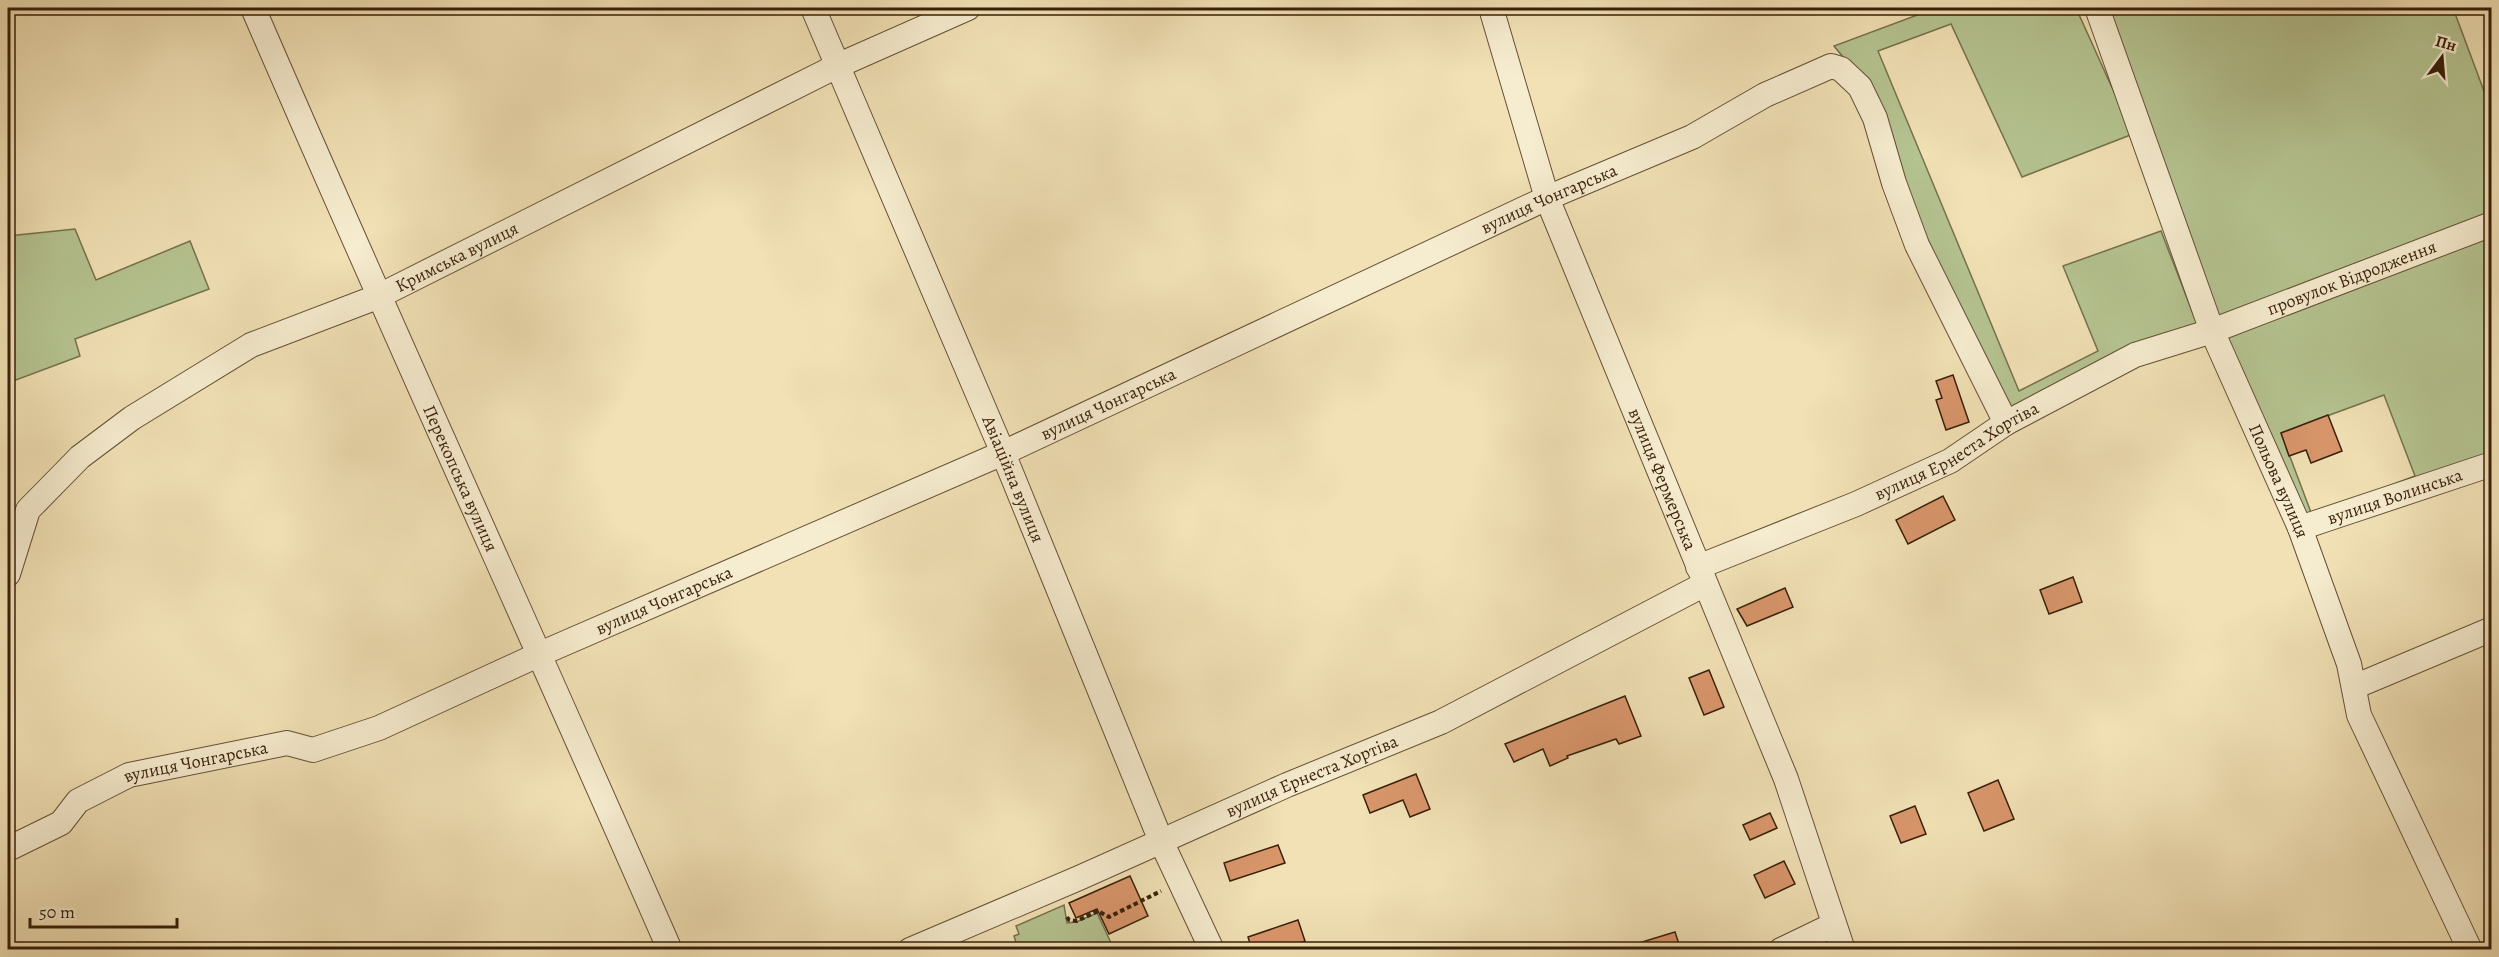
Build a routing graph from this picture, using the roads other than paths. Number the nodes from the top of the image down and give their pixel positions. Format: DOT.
graph roads {
  1 [pos="253,8"];
  2 [pos="813,8"];
  3 [pos="968,8"];
  4 [pos="1491,8"];
  5 [pos="2097,8"];
  6 [pos="837,66"];
  7 [pos="1547,198"];
  8 [pos="2492,224"];
  9 [pos="377,297"];
  10 [pos="2212,331"];
  11 [pos="2006,423"];
  12 [pos="1003,453"];
  13 [pos="2492,464"];
  14 [pos="2300,528"];
  15 [pos="8,574"];
  16 [pos="1701,576"];
  17 [pos="2492,629"];
  18 [pos="540,654"];
  19 [pos="2354,687"];
  20 [pos="1161,841"];
  21 [pos="8,849"];
  22 [pos="1833,925"];
  23 [pos="670,950"];
  24 [pos="910,950"];
  25 [pos="1212,950"];
  26 [pos="1781,950"];
  27 [pos="1843,950"];
  28 [pos="2470,950"];
  1 -- 9 [label="street, Перекопська вулиця"];
  2 -- 6 [label="street, Авіаційна вулиця"];
  3 -- 6 [label="street, Кримська вулиця"];
  4 -- 7 [label="street, вулиця Фермерська"];
  5 -- 10 [label="street, Польова вулиця"];
  6 -- 9 [label="street, Кримська вулиця"];
  6 -- 12 [label="street, Авіаційна вулиця"];
  7 -- 11 [label="street, вулиця Чонгарська"];
  7 -- 12 [label="street, вулиця Чонгарська"];
  7 -- 16 [label="street, вулиця Фермерська"];
  8 -- 10 [label="street, провулок Відродження"];
  9 -- 15 [label="street, Кримська вулиця"];
  9 -- 18 [label="street, Перекопська вулиця"];
  10 -- 11 [label="street, вулиця Ернеста Хортіва"];
  10 -- 14 [label="street, Польова вулиця"];
  11 -- 16 [label="street, вулиця Ернеста Хортіва"];
  12 -- 18 [label="street, вулиця Чонгарська"];
  12 -- 20 [label="street, Авіаційна вулиця"];
  13 -- 14 [label="street, вулиця Волинська"];
  14 -- 19 [label="street, Польова вулиця"];
  16 -- 20 [label="street, вулиця Ернеста Хортіва"];
  16 -- 22 [label="street, вулиця Фермерська"];
  17 -- 19 [label="street"];
  18 -- 21 [label="street, вулиця Чонгарська"];
  18 -- 23 [label="street, Перекопська вулиця"];
  19 -- 28 [label="street, Польова вулиця"];
  20 -- 24 [label="street, вулиця Ернеста Хортіва"];
  20 -- 25 [label="street, Авіаційна вулиця"];
  22 -- 26 [label="street"];
  22 -- 27 [label="street, вулиця Фермерська"];
}
